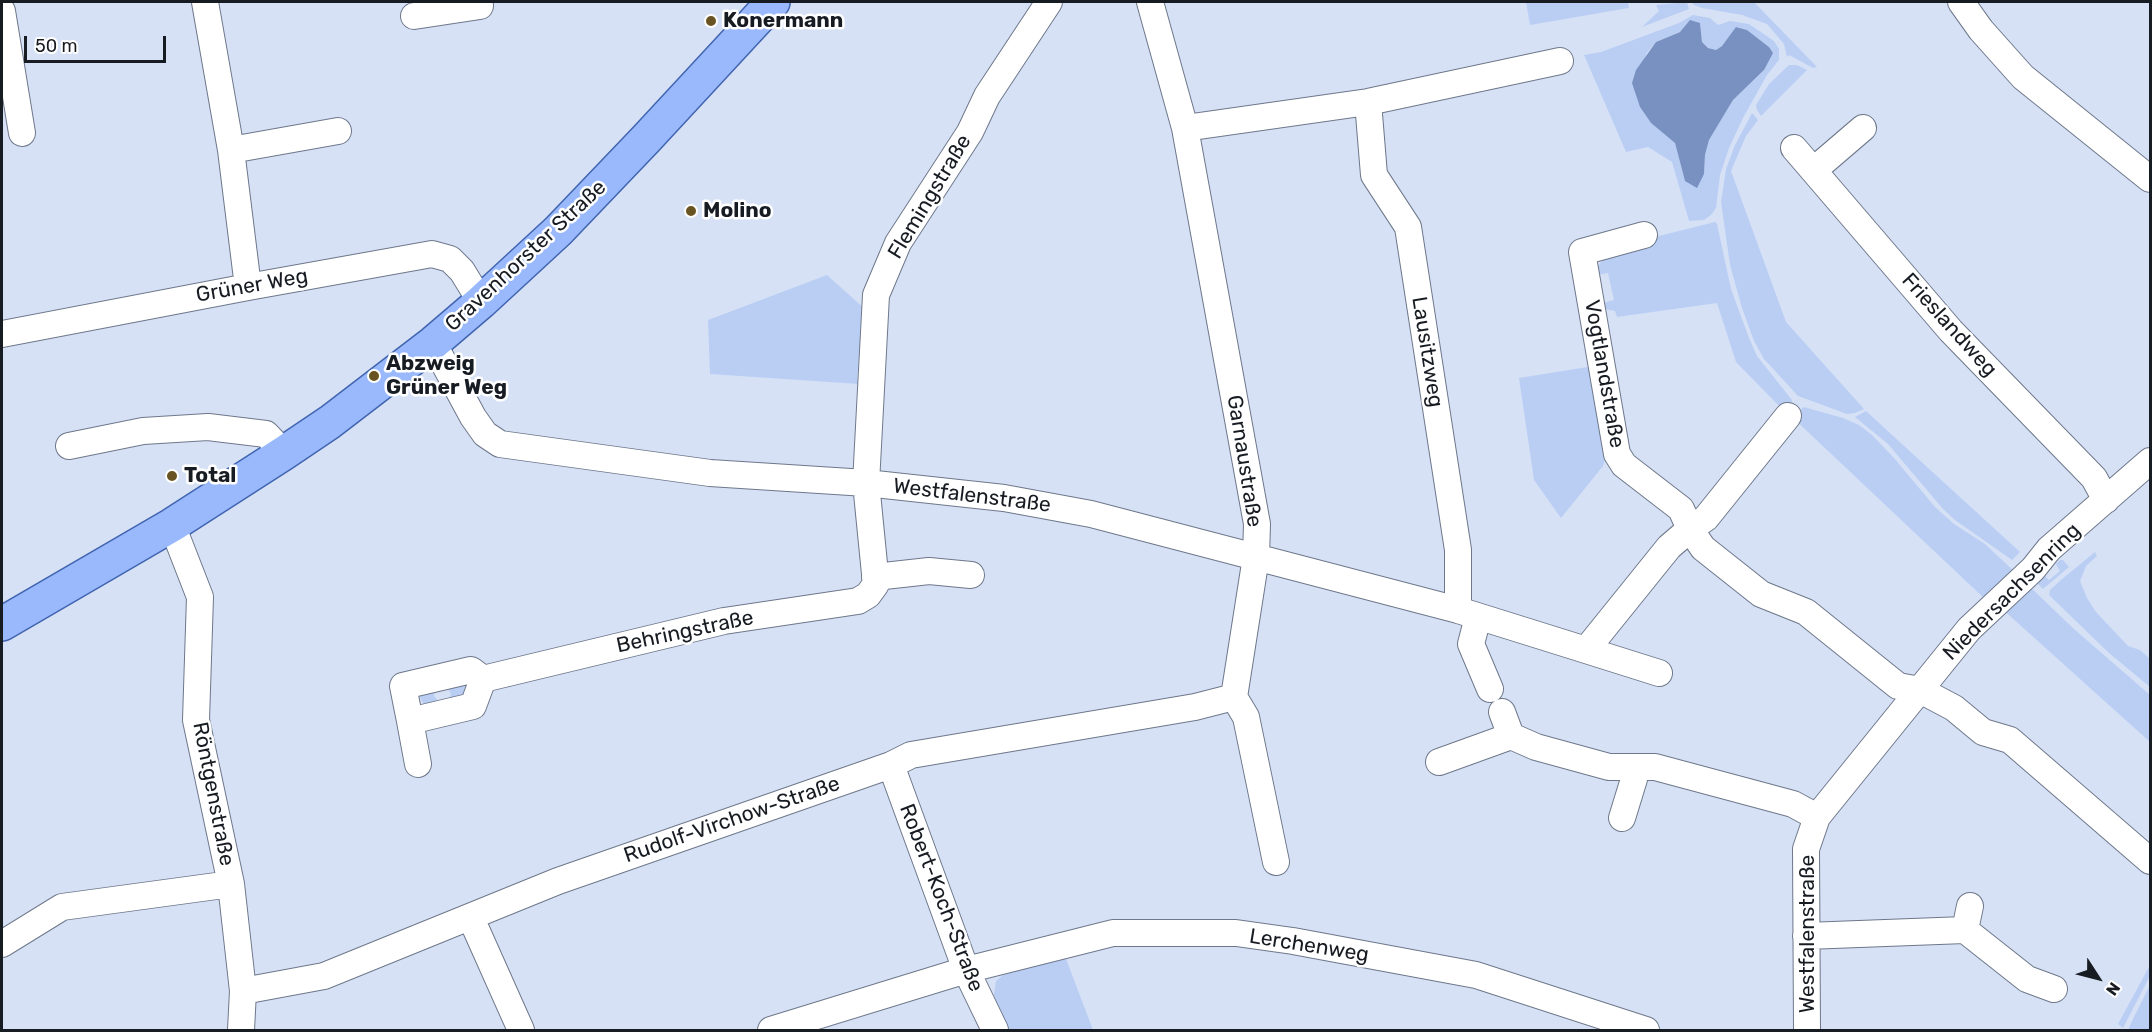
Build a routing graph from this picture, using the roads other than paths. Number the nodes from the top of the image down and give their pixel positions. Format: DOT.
graph roads {
  1 [pos="205,2"];
  2 [pos="480,2"];
  3 [pos="773,2"];
  4 [pos="1049,2"];
  5 [pos="1150,2"];
  6 [pos="1960,2"];
  7 [pos="2,11"];
  8 [pos="414,16"];
  9 [pos="1560,61"];
  10 [pos="1368,102"];
  11 [pos="1185,128"];
  12 [pos="1863,128"];
  13 [pos="338,130"];
  14 [pos="22,133"];
  15 [pos="1794,148"];
  16 [pos="231,150"];
  17 [pos="1814,170"];
  18 [pos="2151,179"];
  19 [pos="1644,236"];
  20 [pos="248,287"];
  21 [pos="481,302"];
  22 [pos="2,334"];
  23 [pos="433,343"];
  24 [pos="1788,416"];
  25 [pos="69,446"];
  26 [pos="284,453"];
  27 [pos="2151,461"];
  28 [pos="866,483"];
  29 [pos="2106,500"];
  30 [pos="172,525"];
  31 [pos="1690,530"];
  32 [pos="1256,557"];
  33 [pos="971,576"];
  34 [pos="875,577"];
  35 [pos="1468,614"];
  36 [pos="2,624"];
  37 [pos="1586,650"];
  38 [pos="1659,673"];
  39 [pos="483,680"];
  40 [pos="1490,689"];
  41 [pos="1920,690"];
  42 [pos="1234,697"];
  43 [pos="1502,712"];
  44 [pos="410,721"];
  45 [pos="1511,736"];
  46 [pos="1439,762"];
  47 [pos="418,764"];
  48 [pos="891,765"];
  49 [pos="1632,767"];
  50 [pos="1817,817"];
  51 [pos="1622,818"];
  52 [pos="2151,861"];
  53 [pos="1276,862"];
  54 [pos="231,884"];
  55 [pos="471,918"];
  56 [pos="1806,936"];
  57 [pos="2,944"];
  58 [pos="966,970"];
  59 [pos="2054,989"];
  60 [pos="243,992"];
  61 [pos="241,1030"];
  62 [pos="521,1030"];
  63 [pos="771,1030"];
  64 [pos="995,1030"];
  65 [pos="1646,1030"];
  66 [pos="1808,1030"];
  1 -- 16 [label="street"];
  2 -- 8 [label="street"];
  3 -- 21 [label="main road, Gravenhorster Straße"];
  4 -- 28 [label="street, Flemingstraße"];
  5 -- 11 [label="street, Garnaustraße"];
  6 -- 18 [label="street"];
  7 -- 14 [label="street"];
  9 -- 10 [label="street"];
  10 -- 11 [label="street"];
  10 -- 35 [label="street, Lausitzweg"];
  11 -- 32 [label="street, Garnaustraße"];
  12 -- 17 [label="street"];
  13 -- 16 [label="street"];
  15 -- 17 [label="street, Frieslandweg"];
  16 -- 20 [label="street"];
  17 -- 29 [label="street, Frieslandweg"];
  19 -- 31 [label="street, Vogtlandstraße"];
  20 -- 21 [label="street, Grüner Weg"];
  20 -- 22 [label="street, Grüner Weg"];
  21 -- 23 [label="main road, Gravenhorster Straße"];
  23 -- 26 [label="main road, Gravenhorster Straße"];
  23 -- 28 [label="street, Westfalenstraße"];
  24 -- 31 [label="street"];
  25 -- 26 [label="street"];
  26 -- 30 [label="main road, Gravenhorster Straße"];
  27 -- 29 [label="street, Niedersachsenring"];
  28 -- 32 [label="street, Westfalenstraße"];
  28 -- 34 [label="street"];
  29 -- 41 [label="street, Niedersachsenring"];
  30 -- 36 [label="main road, Gravenhorster Straße"];
  30 -- 54 [label="street, Röntgenstraße"];
  31 -- 37 [label="street"];
  31 -- 41 [label="street, Vogtlandstraße"];
  32 -- 35 [label="street, Westfalenstraße"];
  32 -- 42 [label="street, Garnaustraße"];
  33 -- 34 [label="street"];
  34 -- 39 [label="street, Behringstraße"];
  35 -- 37 [label="street"];
  35 -- 40 [label="street"];
  37 -- 38 [label="street"];
  39 -- 44 [label="street"];
  39 -- 44 [label="street, Behringstraße"];
  41 -- 50 [label="street, Niedersachsenring"];
  41 -- 52 [label="street, Vogtlandstraße"];
  42 -- 48 [label="street, Rudolf-Virchow-Straße"];
  42 -- 53 [label="street"];
  43 -- 45 [label="street"];
  44 -- 47 [label="street"];
  45 -- 46 [label="street"];
  45 -- 49 [label="street"];
  48 -- 55 [label="street, Rudolf-Virchow-Straße"];
  48 -- 58 [label="street, Robert-Koch-Straße"];
  49 -- 50 [label="street"];
  49 -- 51 [label="street"];
  50 -- 56 [label="street, Westfalenstraße"];
  54 -- 57 [label="street"];
  54 -- 60 [label="street, Röntgenstraße"];
  55 -- 60 [label="street, Rudolf-Virchow-Straße"];
  55 -- 62 [label="street"];
  56 -- 59 [label="street"];
  56 -- 66 [label="street, Westfalenstraße"];
  58 -- 63 [label="street, Lerchenweg"];
  58 -- 64 [label="street, Robert-Koch-Straße"];
  58 -- 65 [label="street, Lerchenweg"];
  60 -- 61 [label="street, Röntgenstraße"];
}
